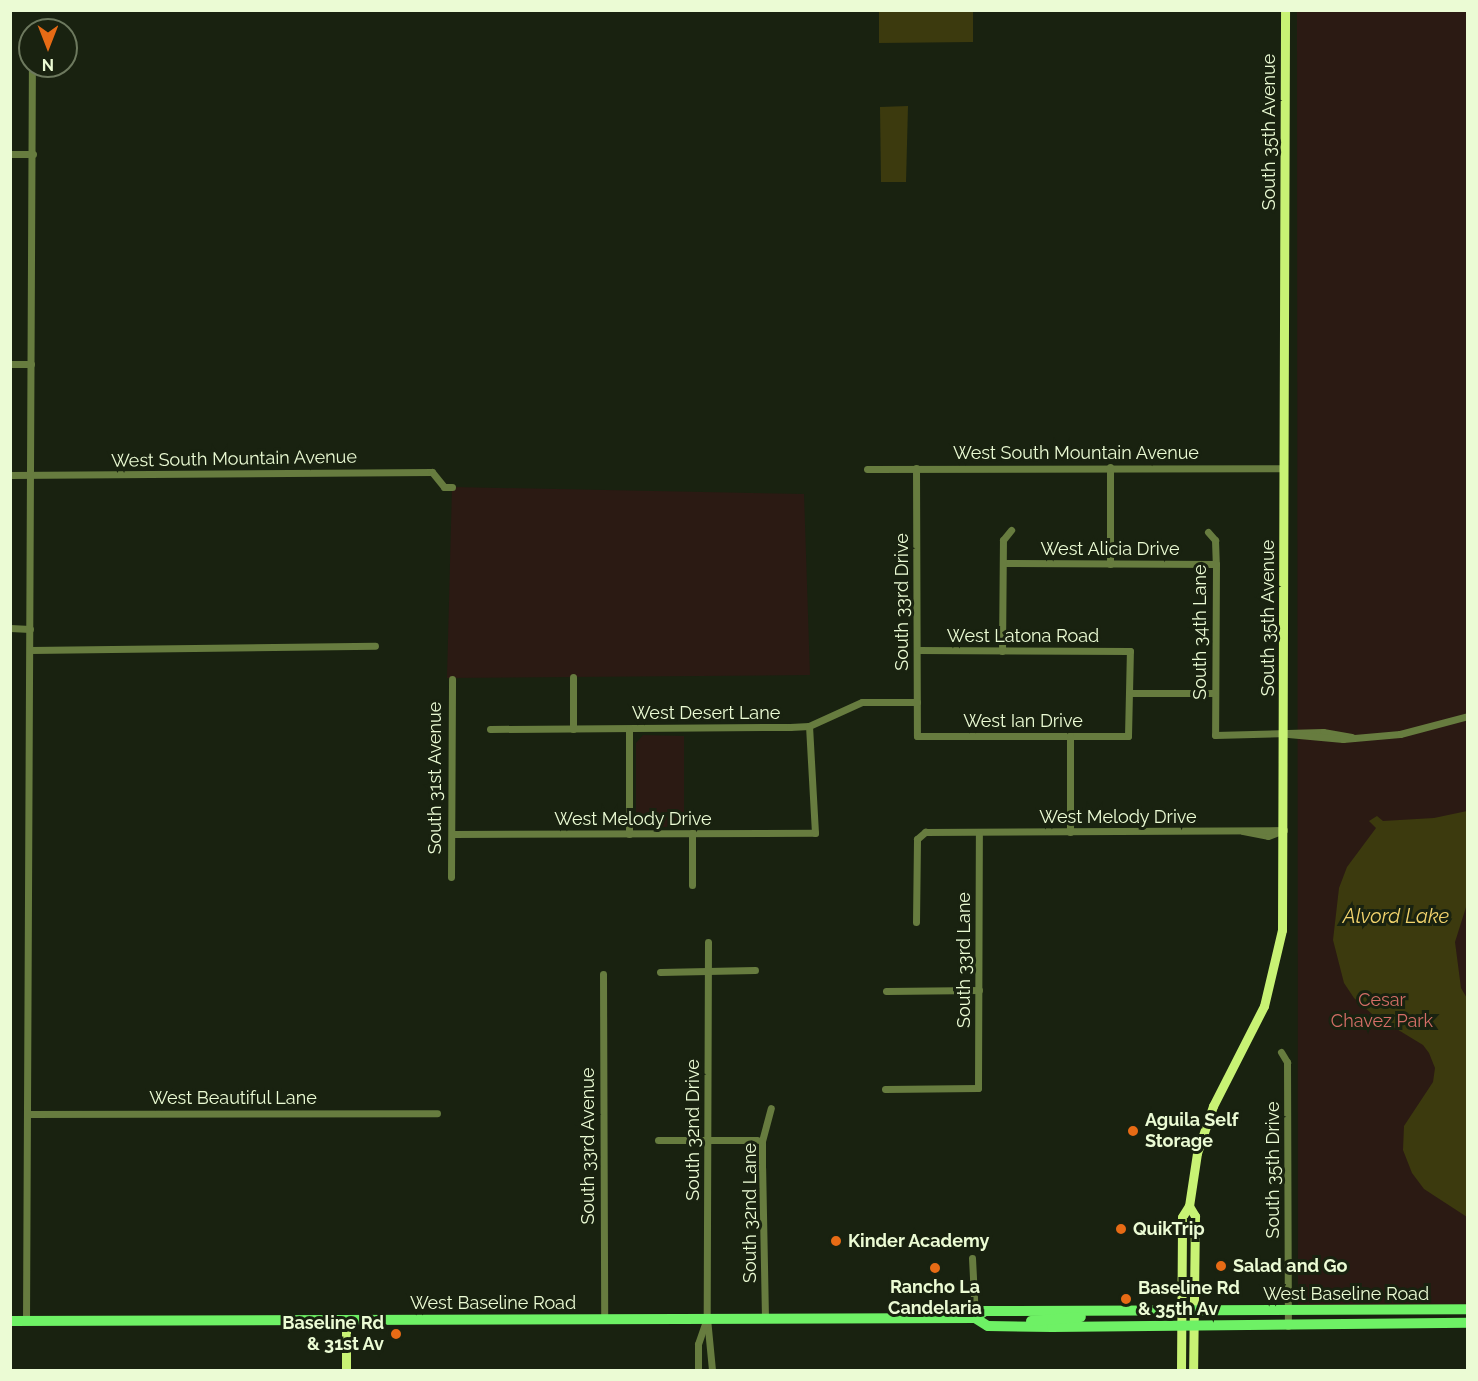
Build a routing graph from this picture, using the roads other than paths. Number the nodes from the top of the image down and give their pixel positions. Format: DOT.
graph roads {
  1 [pos="1285,10"];
  2 [pos="32,78"];
  3 [pos="10,154"];
  4 [pos="33,154"];
  5 [pos="10,364"];
  6 [pos="31,364"];
  7 [pos="1110,467"];
  8 [pos="916,468"];
  9 [pos="1284,468"];
  10 [pos="867,469"];
  11 [pos="10,475"];
  12 [pos="31,477"];
  13 [pos="452,487"];
  14 [pos="1011,530"];
  15 [pos="1208,532"];
  16 [pos="1003,563"];
  17 [pos="1110,564"];
  18 [pos="1216,564"];
  19 [pos="10,628"];
  20 [pos="30,628"];
  21 [pos="375,646"];
  22 [pos="30,650"];
  23 [pos="917,650"];
  24 [pos="1002,651"];
  25 [pos="573,677"];
  26 [pos="452,679"];
  27 [pos="1129,693"];
  28 [pos="1215,693"];
  29 [pos="917,702"];
  30 [pos="1467,716"];
  31 [pos="809,726"];
  32 [pos="490,729"];
  33 [pos="573,729"];
  34 [pos="628,729"];
  35 [pos="1285,733"];
  36 [pos="917,736"];
  37 [pos="1070,736"];
  38 [pos="1284,830"];
  39 [pos="1070,832"];
  40 [pos="692,833"];
  41 [pos="979,833"];
  42 [pos="452,834"];
  43 [pos="629,834"];
  44 [pos="451,877"];
  45 [pos="692,885"];
  46 [pos="916,922"];
  47 [pos="708,942"];
  48 [pos="755,970"];
  49 [pos="708,971"];
  50 [pos="660,972"];
  51 [pos="603,974"];
  52 [pos="979,990"];
  53 [pos="886,991"];
  54 [pos="1281,1052"];
  55 [pos="885,1089"];
  56 [pos="771,1108"];
  57 [pos="437,1113"];
  58 [pos="28,1114"];
  59 [pos="708,1139"];
  60 [pos="658,1140"];
  61 [pos="757,1140"];
  62 [pos="972,1258"];
  63 [pos="1187,1310"];
  64 [pos="1384,1310"];
  65 [pos="1467,1310"];
  66 [pos="1085,1311"];
  67 [pos="1288,1311"];
  68 [pos="707,1318"];
  69 [pos="765,1318"];
  70 [pos="975,1318"];
  71 [pos="604,1319"];
  72 [pos="10,1320"];
  73 [pos="26,1320"];
  74 [pos="346,1320"];
  75 [pos="1467,1323"];
  76 [pos="1384,1324"];
  77 [pos="1288,1326"];
  78 [pos="1013,1327"];
  79 [pos="1187,1327"];
  80 [pos="698,1370"];
  81 [pos="712,1370"];
  82 [pos="346,1371"];
  83 [pos="1181,1371"];
  84 [pos="1193,1371"];
  1 -- 9 [label="main road, South 35th Avenue"];
  2 -- 4 [label="street"];
  3 -- 4 [label="street"];
  4 -- 6 [label="street"];
  5 -- 6 [label="street"];
  6 -- 12 [label="street"];
  7 -- 8 [label="street, West South Mountain Avenue"];
  7 -- 9 [label="street, West South Mountain Avenue"];
  7 -- 17 [label="street"];
  8 -- 10 [label="street, West South Mountain Avenue"];
  8 -- 23 [label="street, South 33rd Drive"];
  9 -- 35 [label="main road, South 35th Avenue"];
  11 -- 12 [label="street, West South Mountain Avenue"];
  12 -- 13 [label="street, West South Mountain Avenue"];
  12 -- 20 [label="street"];
  14 -- 16 [label="street"];
  15 -- 18 [label="street, South 34th Lane"];
  16 -- 17 [label="street, West Alicia Drive"];
  16 -- 24 [label="street"];
  17 -- 18 [label="street, West Alicia Drive"];
  18 -- 28 [label="street, South 34th Lane"];
  19 -- 20 [label="street"];
  20 -- 22 [label="street"];
  21 -- 22 [label="street"];
  22 -- 58 [label="street"];
  23 -- 24 [label="street, West Latona Road"];
  23 -- 29 [label="street, South 33rd Drive"];
  24 -- 27 [label="street, West Latona Road"];
  25 -- 33 [label="street"];
  26 -- 42 [label="street, South 31st Avenue"];
  27 -- 28 [label="street"];
  27 -- 37 [label="street, West Ian Drive"];
  28 -- 35 [label="street, South 34th Lane"];
  29 -- 31 [label="street, West Desert Lane"];
  29 -- 36 [label="street, South 33rd Drive"];
  30 -- 35 [label="street"];
  31 -- 34 [label="street, West Desert Lane"];
  31 -- 40 [label="street, West Melody Drive"];
  32 -- 33 [label="street, West Desert Lane"];
  33 -- 34 [label="street, West Desert Lane"];
  34 -- 43 [label="street"];
  35 -- 38 [label="main road, South 35th Avenue"];
  36 -- 37 [label="street, West Ian Drive"];
  37 -- 39 [label="street"];
  38 -- 39 [label="street, West Melody Drive"];
  38 -- 63 [label="main road, South 35th Avenue"];
  39 -- 41 [label="street, West Melody Drive"];
  40 -- 43 [label="street, West Melody Drive"];
  40 -- 45 [label="street"];
  41 -- 46 [label="street, West Melody Drive"];
  41 -- 52 [label="street, South 33rd Lane"];
  42 -- 43 [label="street, West Melody Drive"];
  42 -- 44 [label="street, South 31st Avenue"];
  47 -- 49 [label="street, South 32nd Drive"];
  48 -- 49 [label="street"];
  49 -- 50 [label="street"];
  49 -- 59 [label="street, South 32nd Drive"];
  51 -- 71 [label="street, South 33rd Avenue"];
  52 -- 53 [label="street"];
  52 -- 55 [label="street, South 33rd Lane"];
  54 -- 67 [label="street, South 35th Drive"];
  56 -- 69 [label="street, South 32nd Lane"];
  57 -- 58 [label="street, West Beautiful Lane"];
  58 -- 73 [label="street"];
  59 -- 60 [label="street"];
  59 -- 61 [label="street"];
  59 -- 68 [label="street, South 32nd Drive"];
  62 -- 70 [label="street"];
  63 -- 66 [label="main road, West Baseline Road"];
  63 -- 67 [label="main road, West Baseline Road"];
  63 -- 79 [label="main road, South 35th Avenue"];
  64 -- 65 [label="main road, West Baseline Road"];
  64 -- 67 [label="main road, West Baseline Road"];
  64 -- 76 [label="main road"];
  66 -- 70 [label="main road, West Baseline Road"];
  66 -- 78 [label="main road"];
  67 -- 77 [label="street, South 35th Drive"];
  68 -- 69 [label="main road, West Baseline Road"];
  68 -- 71 [label="main road, West Baseline Road"];
  68 -- 80 [label="street"];
  68 -- 81 [label="street"];
  69 -- 70 [label="main road, West Baseline Road"];
  70 -- 78 [label="main road, West Baseline Road"];
  71 -- 74 [label="main road, West Baseline Road"];
  72 -- 73 [label="main road, West Baseline Road"];
  73 -- 74 [label="main road, West Baseline Road"];
  74 -- 82 [label="main road"];
  75 -- 76 [label="main road, West Baseline Road"];
  76 -- 77 [label="main road, West Baseline Road"];
  77 -- 79 [label="main road, West Baseline Road"];
  78 -- 79 [label="main road, West Baseline Road"];
  79 -- 83 [label="main road, South 35th Avenue"];
  79 -- 84 [label="main road, South 35th Avenue"];
  80 -- 81 [label="street"];
}
